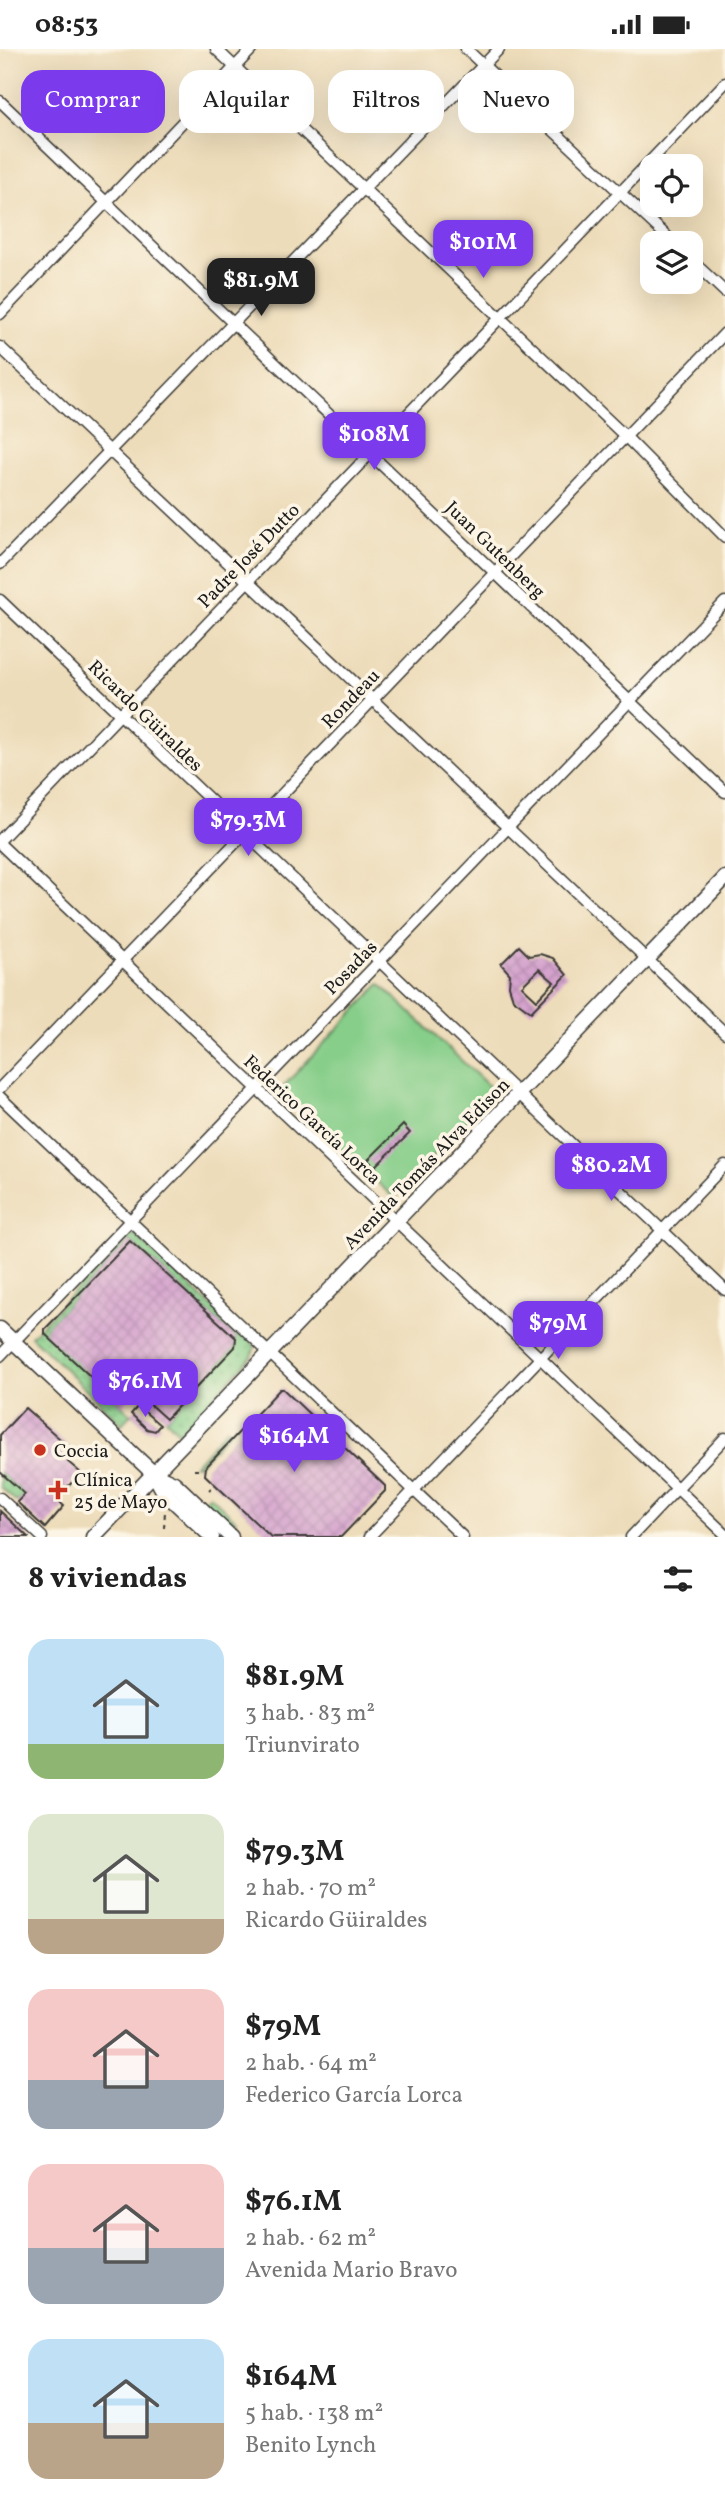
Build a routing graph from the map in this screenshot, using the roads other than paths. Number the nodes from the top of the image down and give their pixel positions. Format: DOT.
graph roads {
  1 [pos="216,49"];
  2 [pos="253,49"];
  3 [pos="466,49"];
  4 [pos="499,49"];
  5 [pos="483,65"];
  6 [pos="235,67"];
  7 [pos="725,83"];
  8 [pos="0,100"];
  9 [pos="365,189"];
  10 [pos="620,192"];
  11 [pos="107,202"];
  12 [pos="661,231"];
  13 [pos="703,271"];
  14 [pos="725,292"];
  15 [pos="0,314"];
  16 [pos="500,318"];
  17 [pos="234,323"];
  18 [pos="725,333"];
  19 [pos="0,347"];
  20 [pos="625,436"];
  21 [pos="110,451"];
  22 [pos="370,453"];
  23 [pos="725,537"];
  24 [pos="0,564"];
  25 [pos="495,572"];
  26 [pos="247,581"];
  27 [pos="0,600"];
  28 [pos="725,602"];
  29 [pos="373,700"];
  30 [pos="630,701"];
  31 [pos="120,715"];
  32 [pos="725,792"];
  33 [pos="508,827"];
  34 [pos="245,833"];
  35 [pos="0,842"];
  36 [pos="725,878"];
  37 [pos="648,959"];
  38 [pos="122,961"];
  39 [pos="379,962"];
  40 [pos="725,1033"];
  41 [pos="0,1088"];
  42 [pos="256,1090"];
  43 [pos="519,1094"];
  44 [pos="0,1097"];
  45 [pos="725,1165"];
  46 [pos="129,1222"];
  47 [pos="396,1222"];
  48 [pos="662,1229"];
  49 [pos="725,1290"];
  50 [pos="0,1329"];
  51 [pos="13,1342"];
  52 [pos="270,1353"];
  53 [pos="0,1356"];
  54 [pos="541,1356"];
  55 [pos="725,1439"];
  56 [pos="154,1474"];
  57 [pos="678,1488"];
  58 [pos="414,1491"];
  59 [pos="0,1497"];
  60 [pos="725,1534"];
  61 [pos="42,1537"];
  62 [pos="93,1537"];
  63 [pos="212,1537"];
  64 [pos="231,1537"];
  65 [pos="369,1537"];
  66 [pos="463,1537"];
  67 [pos="631,1537"];
  1 -- 6 [label="street"];
  2 -- 6 [label="street"];
  3 -- 5 [label="street"];
  4 -- 5 [label="street"];
  5 -- 9 [label="street"];
  5 -- 10 [label="street"];
  6 -- 9 [label="street"];
  6 -- 11 [label="street"];
  7 -- 10 [label="street, Padre José Dutto"];
  8 -- 11 [label="street, Juan Gutenberg"];
  9 -- 16 [label="street"];
  9 -- 17 [label="street"];
  10 -- 12 [label="street"];
  10 -- 16 [label="street, Padre José Dutto"];
  11 -- 15 [label="street"];
  11 -- 17 [label="street, Juan Gutenberg"];
  13 -- 14 [label="street"];
  16 -- 20 [label="street"];
  16 -- 22 [label="street, Padre José Dutto"];
  17 -- 21 [label="street"];
  17 -- 22 [label="street, Juan Gutenberg"];
  18 -- 20 [label="street, Rondeau"];
  19 -- 21 [label="street"];
  20 -- 23 [label="street"];
  20 -- 25 [label="street, Rondeau"];
  21 -- 24 [label="street"];
  21 -- 26 [label="street"];
  22 -- 25 [label="street, Juan Gutenberg"];
  22 -- 26 [label="street, Padre José Dutto"];
  25 -- 29 [label="street, Rondeau"];
  25 -- 30 [label="street, Juan Gutenberg"];
  26 -- 29 [label="street"];
  26 -- 31 [label="street, Padre José Dutto"];
  27 -- 31 [label="street, Ricardo Güiraldes"];
  28 -- 30 [label="street, Posadas"];
  29 -- 33 [label="street"];
  29 -- 34 [label="street, Rondeau"];
  30 -- 32 [label="street, Juan Gutenberg"];
  30 -- 33 [label="street, Posadas"];
  31 -- 34 [label="street, Ricardo Güiraldes"];
  31 -- 35 [label="street, Padre José Dutto"];
  33 -- 37 [label="street"];
  33 -- 39 [label="street, Posadas"];
  34 -- 38 [label="street, Rondeau"];
  34 -- 39 [label="street, Ricardo Güiraldes"];
  35 -- 38 [label="street, Federico García Lorca"];
  36 -- 37 [label="main road, Avenida Tomás Alva Edison"];
  37 -- 40 [label="street"];
  37 -- 43 [label="main road, Avenida Tomás Alva Edison"];
  38 -- 41 [label="street, Rondeau"];
  38 -- 42 [label="street, Federico García Lorca"];
  39 -- 42 [label="street, Posadas"];
  39 -- 43 [label="street, Ricardo Güiraldes"];
  42 -- 46 [label="street, Posadas"];
  42 -- 47 [label="street, Federico García Lorca"];
  43 -- 47 [label="main road, Avenida Tomás Alva Edison"];
  43 -- 48 [label="street, Ricardo Güiraldes"];
  44 -- 46 [label="street"];
  45 -- 48 [label="street"];
  46 -- 51 [label="street, Posadas"];
  46 -- 52 [label="street"];
  47 -- 52 [label="main road, Avenida Tomás Alva Edison"];
  47 -- 54 [label="street, Federico García Lorca"];
  48 -- 49 [label="street, Ricardo Güiraldes"];
  48 -- 54 [label="street"];
  50 -- 51 [label="main road"];
  51 -- 53 [label="street, Posadas"];
  51 -- 56 [label="main road"];
  52 -- 56 [label="main road, Avenida Tomás Alva Edison"];
  52 -- 58 [label="street"];
  54 -- 57 [label="street, Federico García Lorca"];
  54 -- 58 [label="street"];
  55 -- 57 [label="street"];
  56 -- 62 [label="main road, Avenida Tomás Alva Edison"];
  56 -- 63 [label="main road"];
  56 -- 64 [label="main road"];
  57 -- 60 [label="street, Federico García Lorca"];
  57 -- 67 [label="street"];
  58 -- 65 [label="street"];
  58 -- 66 [label="street"];
  59 -- 61 [label="street"];
}
